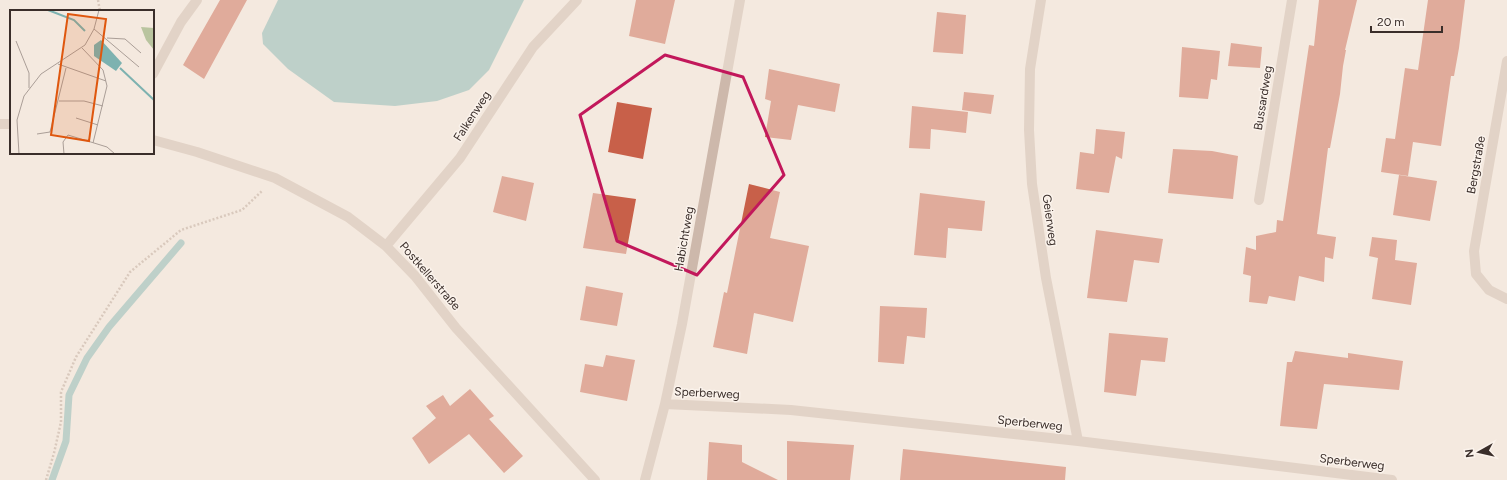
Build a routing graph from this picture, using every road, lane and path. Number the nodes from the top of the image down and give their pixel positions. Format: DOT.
graph roads {
  1 [pos="98,0"];
  2 [pos="197,0"];
  3 [pos="577,0"];
  4 [pos="740,0"];
  5 [pos="1041,0"];
  6 [pos="1292,0"];
  7 [pos="100,10"];
  8 [pos="1507,61"];
  9 [pos="154,72"];
  10 [pos="154,140"];
  11 [pos="275,178"];
  12 [pos="1259,200"];
  13 [pos="386,246"];
  14 [pos="1507,298"];
  15 [pos="665,404"];
  16 [pos="1078,441"];
  17 [pos="46,480"];
  18 [pos="595,480"];
  19 [pos="645,480"];
  20 [pos="1392,480"];
  1 -- 7 [label="path"];
  2 -- 9 [label="street"];
  3 -- 13 [label="street, Falkenweg"];
  4 -- 15 [label="street, Habichtweg"];
  5 -- 16 [label="street, Geierweg"];
  6 -- 12 [label="street, Bussardweg"];
  8 -- 14 [label="street, Bergstraße"];
  10 -- 11 [label="street, Postkellerstraße"];
  11 -- 13 [label="street, Postkellerstraße"];
  11 -- 17 [label="path"];
  13 -- 18 [label="street, Postkellerstraße"];
  15 -- 16 [label="street, Sperberweg"];
  15 -- 19 [label="street, Habichtweg"];
  16 -- 20 [label="street, Sperberweg"];
}
